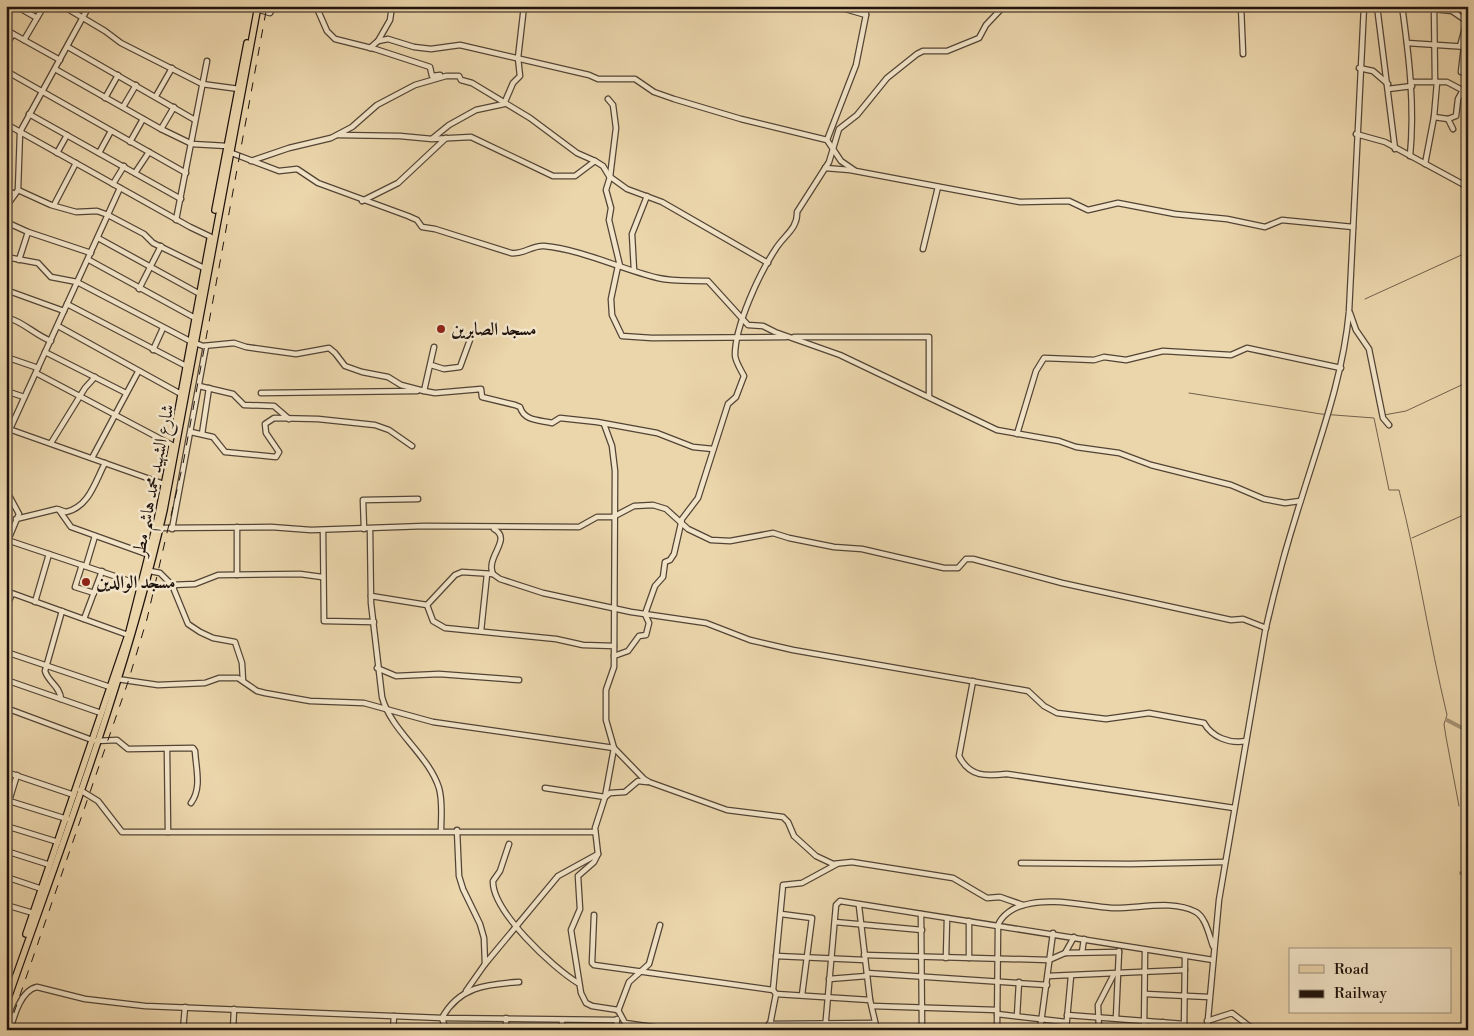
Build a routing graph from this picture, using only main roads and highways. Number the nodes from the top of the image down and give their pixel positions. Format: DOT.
graph roads {
  1 [pos="256,7"];
  2 [pos="228,150"];
  3 [pos="192,342"];
  4 [pos="185,381"];
  5 [pos="94,740"];
  6 [pos="67,819"];
  7 [pos="7,988"];
  8 [pos="6,1004"];
  1 -- 2 [label="main road, شارع الشهيد محمد هاشم مطر"];
  1 -- 2 [label="main road, شارع الشهيد محمد هاشم مطر"];
  2 -- 3 [label="main road, شارع الشهيد محمد هاشم مطر"];
  2 -- 3 [label="main road, شارع الشهيد محمد هاشم مطر"];
  3 -- 4 [label="main road, شارع الشهيد محمد هاشم مطر"];
  3 -- 4 [label="main road, شارع الشهيد محمد هاشم مطر"];
  4 -- 5 [label="main road, شارع الشهيد محمد هاشم مطر"];
  4 -- 5 [label="main road, شارع الشهيد محمد هاشم مطر"];
  5 -- 6 [label="main road, شارع الشهيد محمد هاشم مطر"];
  5 -- 6 [label="main road, شارع الشهيد محمد هاشم مطر"];
  6 -- 7 [label="main road, شارع الشهيد محمد هاشم مطر"];
  6 -- 8 [label="main road, شارع الشهيد محمد هاشم مطر"];
}
